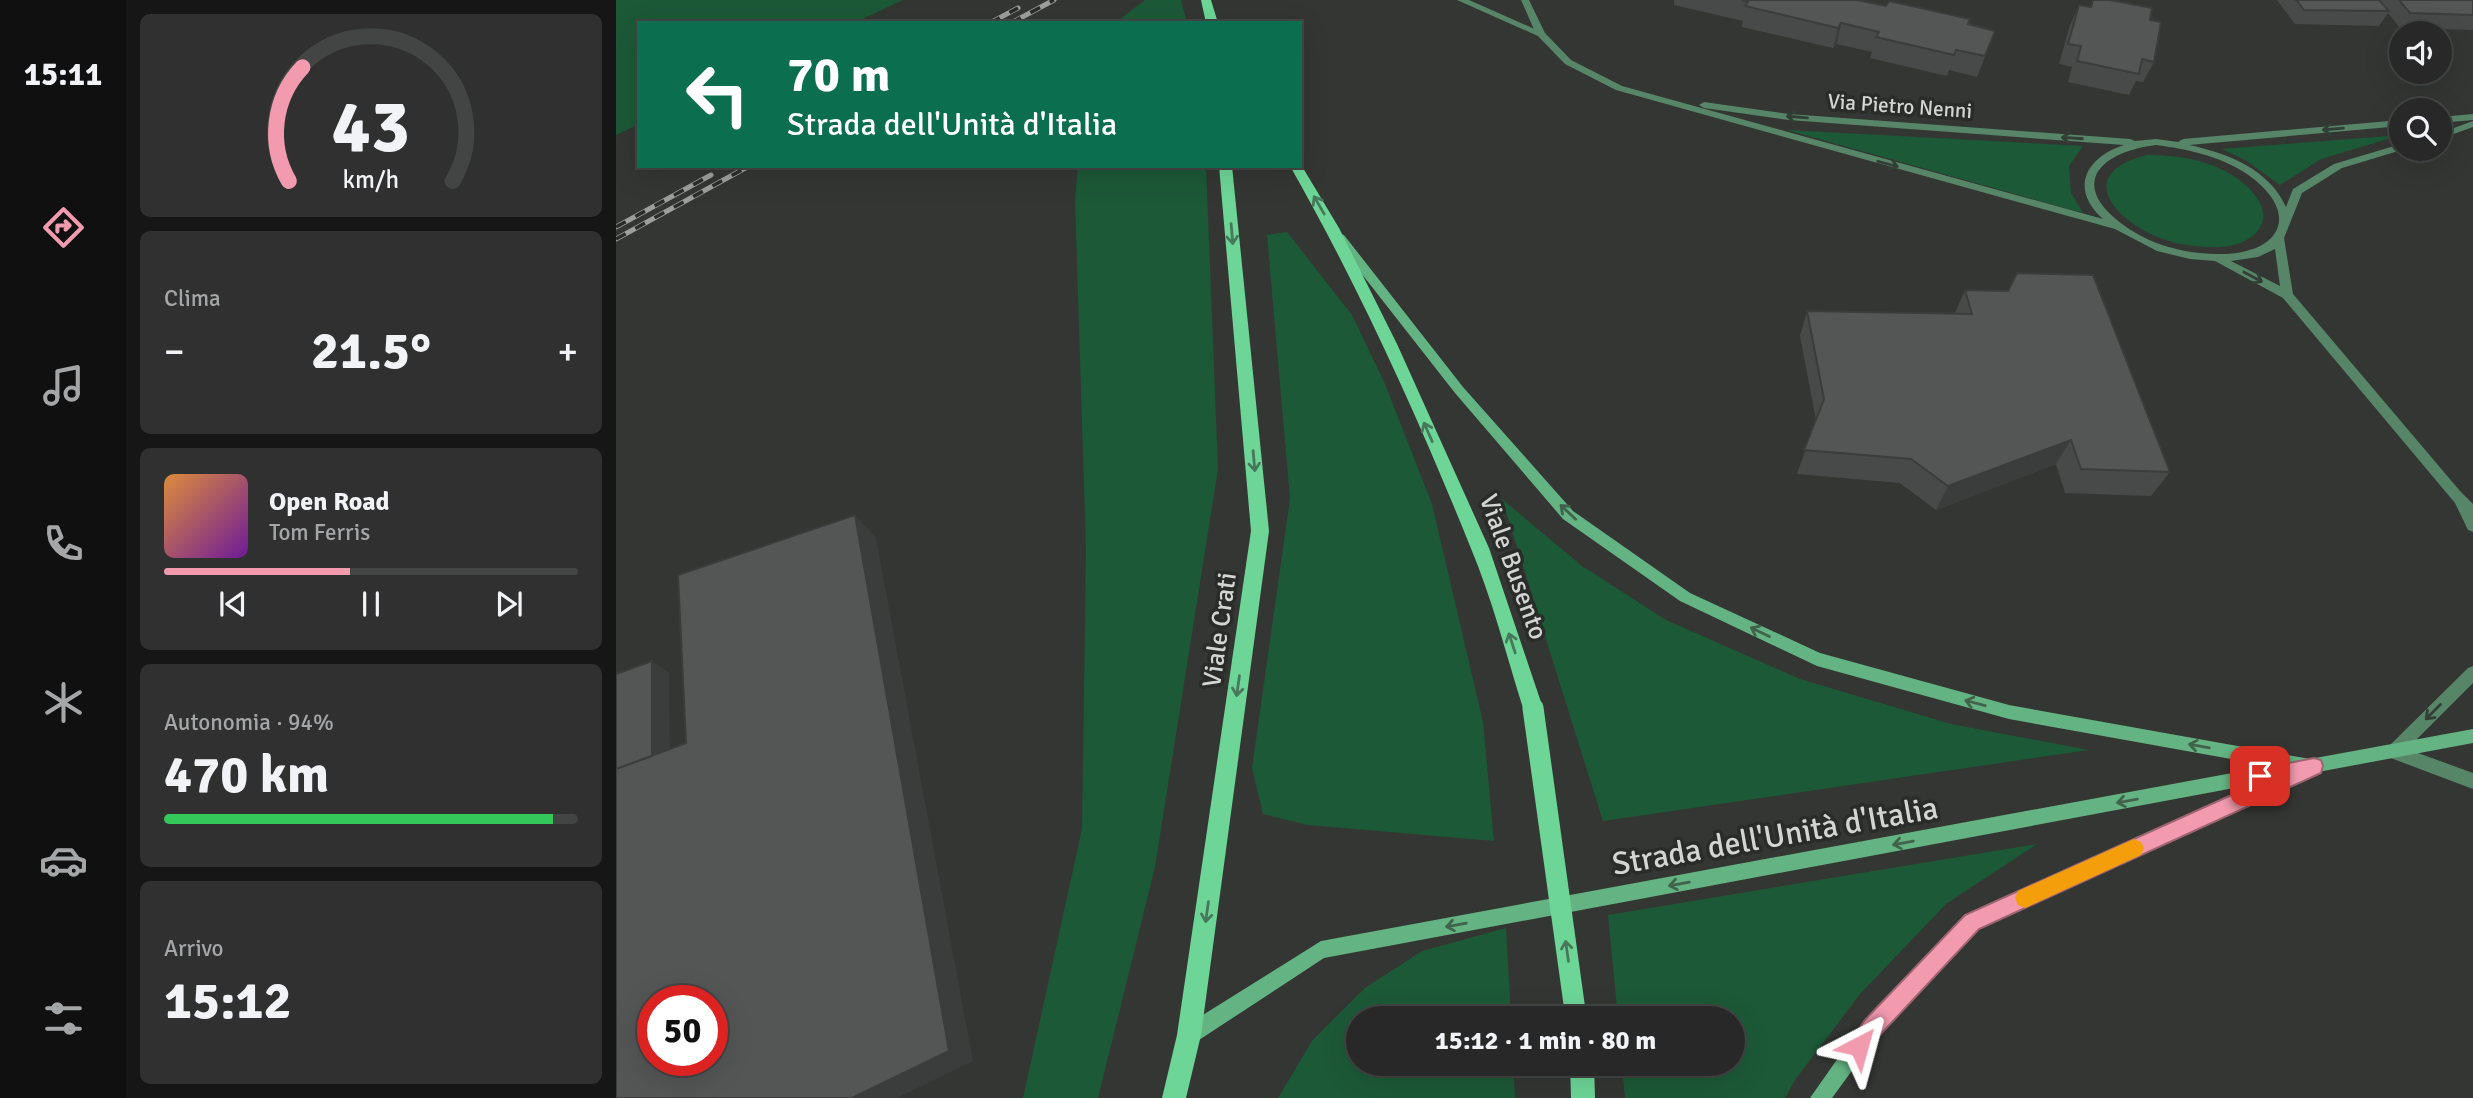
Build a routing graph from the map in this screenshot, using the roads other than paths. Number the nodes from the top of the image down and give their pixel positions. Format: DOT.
graph roads {
  1 [pos="1206,0"];
  2 [pos="1461,0"];
  3 [pos="1525,0"];
  4 [pos="1212,21"];
  5 [pos="1541,34"];
  6 [pos="1657,99"];
  7 [pos="2473,117"];
  8 [pos="2452,119"];
  9 [pos="2389,124"];
  10 [pos="2473,124"];
  11 [pos="2452,132"];
  12 [pos="2141,143"];
  13 [pos="2166,143"];
  14 [pos="2389,151"];
  15 [pos="1225,168"];
  16 [pos="1297,168"];
  17 [pos="2285,222"];
  18 [pos="2119,227"];
  19 [pos="1332,228"];
  20 [pos="2279,239"];
  21 [pos="2219,259"];
  22 [pos="2287,295"];
  23 [pos="2455,495"];
  24 [pos="2473,512"];
  25 [pos="2473,526"];
  26 [pos="2473,673"];
  27 [pos="2473,736"];
  28 [pos="2394,752"];
  29 [pos="2314,766"];
  30 [pos="2473,781"];
  31 [pos="1574,1006"];
  32 [pos="1189,1035"];
  33 [pos="1582,1076"];
  34 [pos="1174,1098"];
  35 [pos="1583,1098"];
  36 [pos="1821,1098"];
  1 -- 4 [label="main road"];
  2 -- 5 [label="street"];
  3 -- 5 [label="street, Via Pietro Nenni"];
  5 -- 6 [label="street, Via Pietro Nenni"];
  12 -- 6 [label="street, Via Pietro Nenni, one-way"];
  6 -- 18 [label="street, Via Pietro Nenni, one-way"];
  7 -- 8 [label="street"];
  9 -- 13 [label="street, one-way"];
  10 -- 11 [label="street"];
  12 -- 13 [label="street"];
  12 -- 18 [label="street"];
  13 -- 17 [label="street"];
  14 -- 17 [label="street"];
  15 -- 32 [label="main road, Viale Crati, one-way"];
  19 -- 16 [label="main road, Viale Busento, one-way"];
  17 -- 20 [label="street"];
  18 -- 21 [label="street"];
  29 -- 19 [label="main road, one-way"];
  31 -- 19 [label="main road, Viale Busento, one-way, bridge"];
  20 -- 21 [label="street"];
  20 -- 22 [label="street"];
  21 -- 22 [label="street, one-way"];
  22 -- 23 [label="street"];
  23 -- 24 [label="street"];
  23 -- 25 [label="street"];
  26 -- 28 [label="street, one-way"];
  27 -- 28 [label="main road, Strada dell'Unità d'Italia"];
  28 -- 29 [label="main road, Strada dell'Unità d'Italia"];
  28 -- 30 [label="street"];
  29 -- 32 [label="main road, Strada dell'Unità d'Italia, one-way"];
  29 -- 36 [label="main road"];
  32 -- 34 [label="main road, Viale Crati"];
  33 -- 35 [label="main road"];
}
